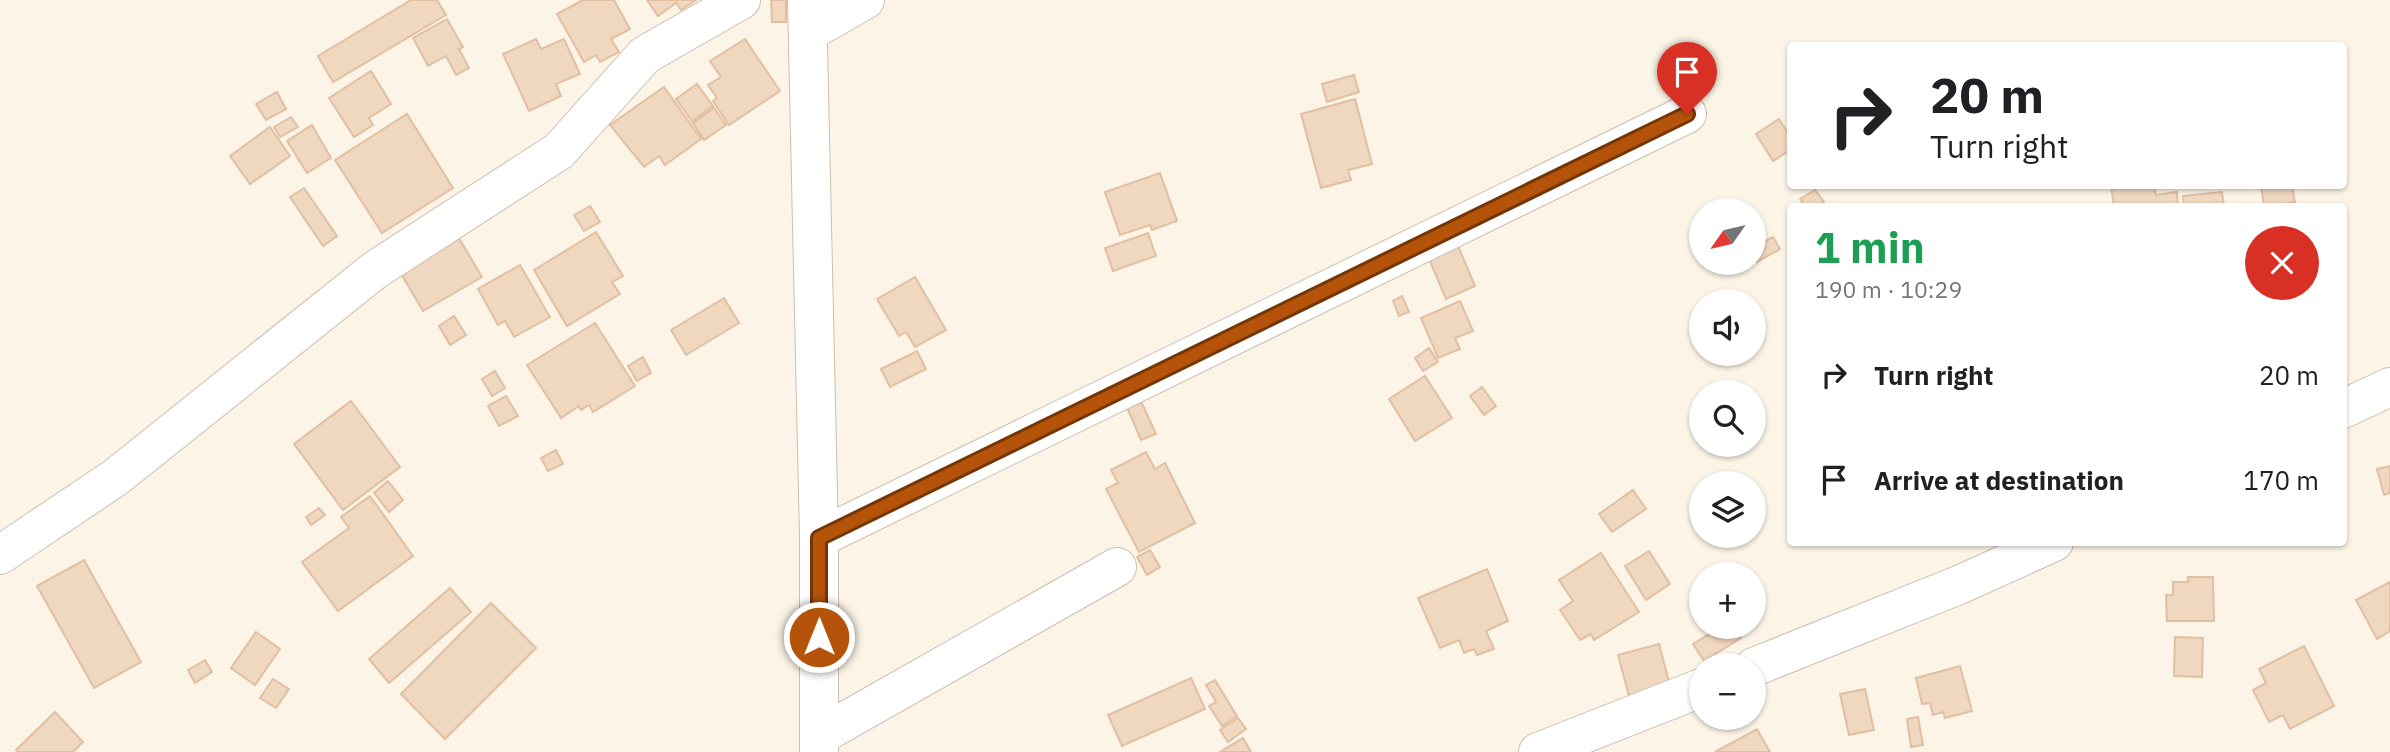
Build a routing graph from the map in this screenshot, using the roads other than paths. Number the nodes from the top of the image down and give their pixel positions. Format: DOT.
graph roads {
  1 [pos="741,0"];
  2 [pos="865,0"];
  3 [pos="808,16"];
  4 [pos="1687,114"];
  5 [pos="2390,387"];
  6 [pos="2347,407"];
  7 [pos="819,538"];
  8 [pos="2045,546"];
  9 [pos="0,555"];
  10 [pos="1117,567"];
  11 [pos="1766,662"];
  12 [pos="1689,693"];
  13 [pos="819,744"];
  14 [pos="1538,752"];
  1 -- 9 [label="street"];
  2 -- 3 [label="street"];
  3 -- 7 [label="street"];
  4 -- 7 [label="street"];
  5 -- 6 [label="street"];
  7 -- 13 [label="street"];
  8 -- 11 [label="street"];
  10 -- 13 [label="street"];
  12 -- 14 [label="street"];
}
